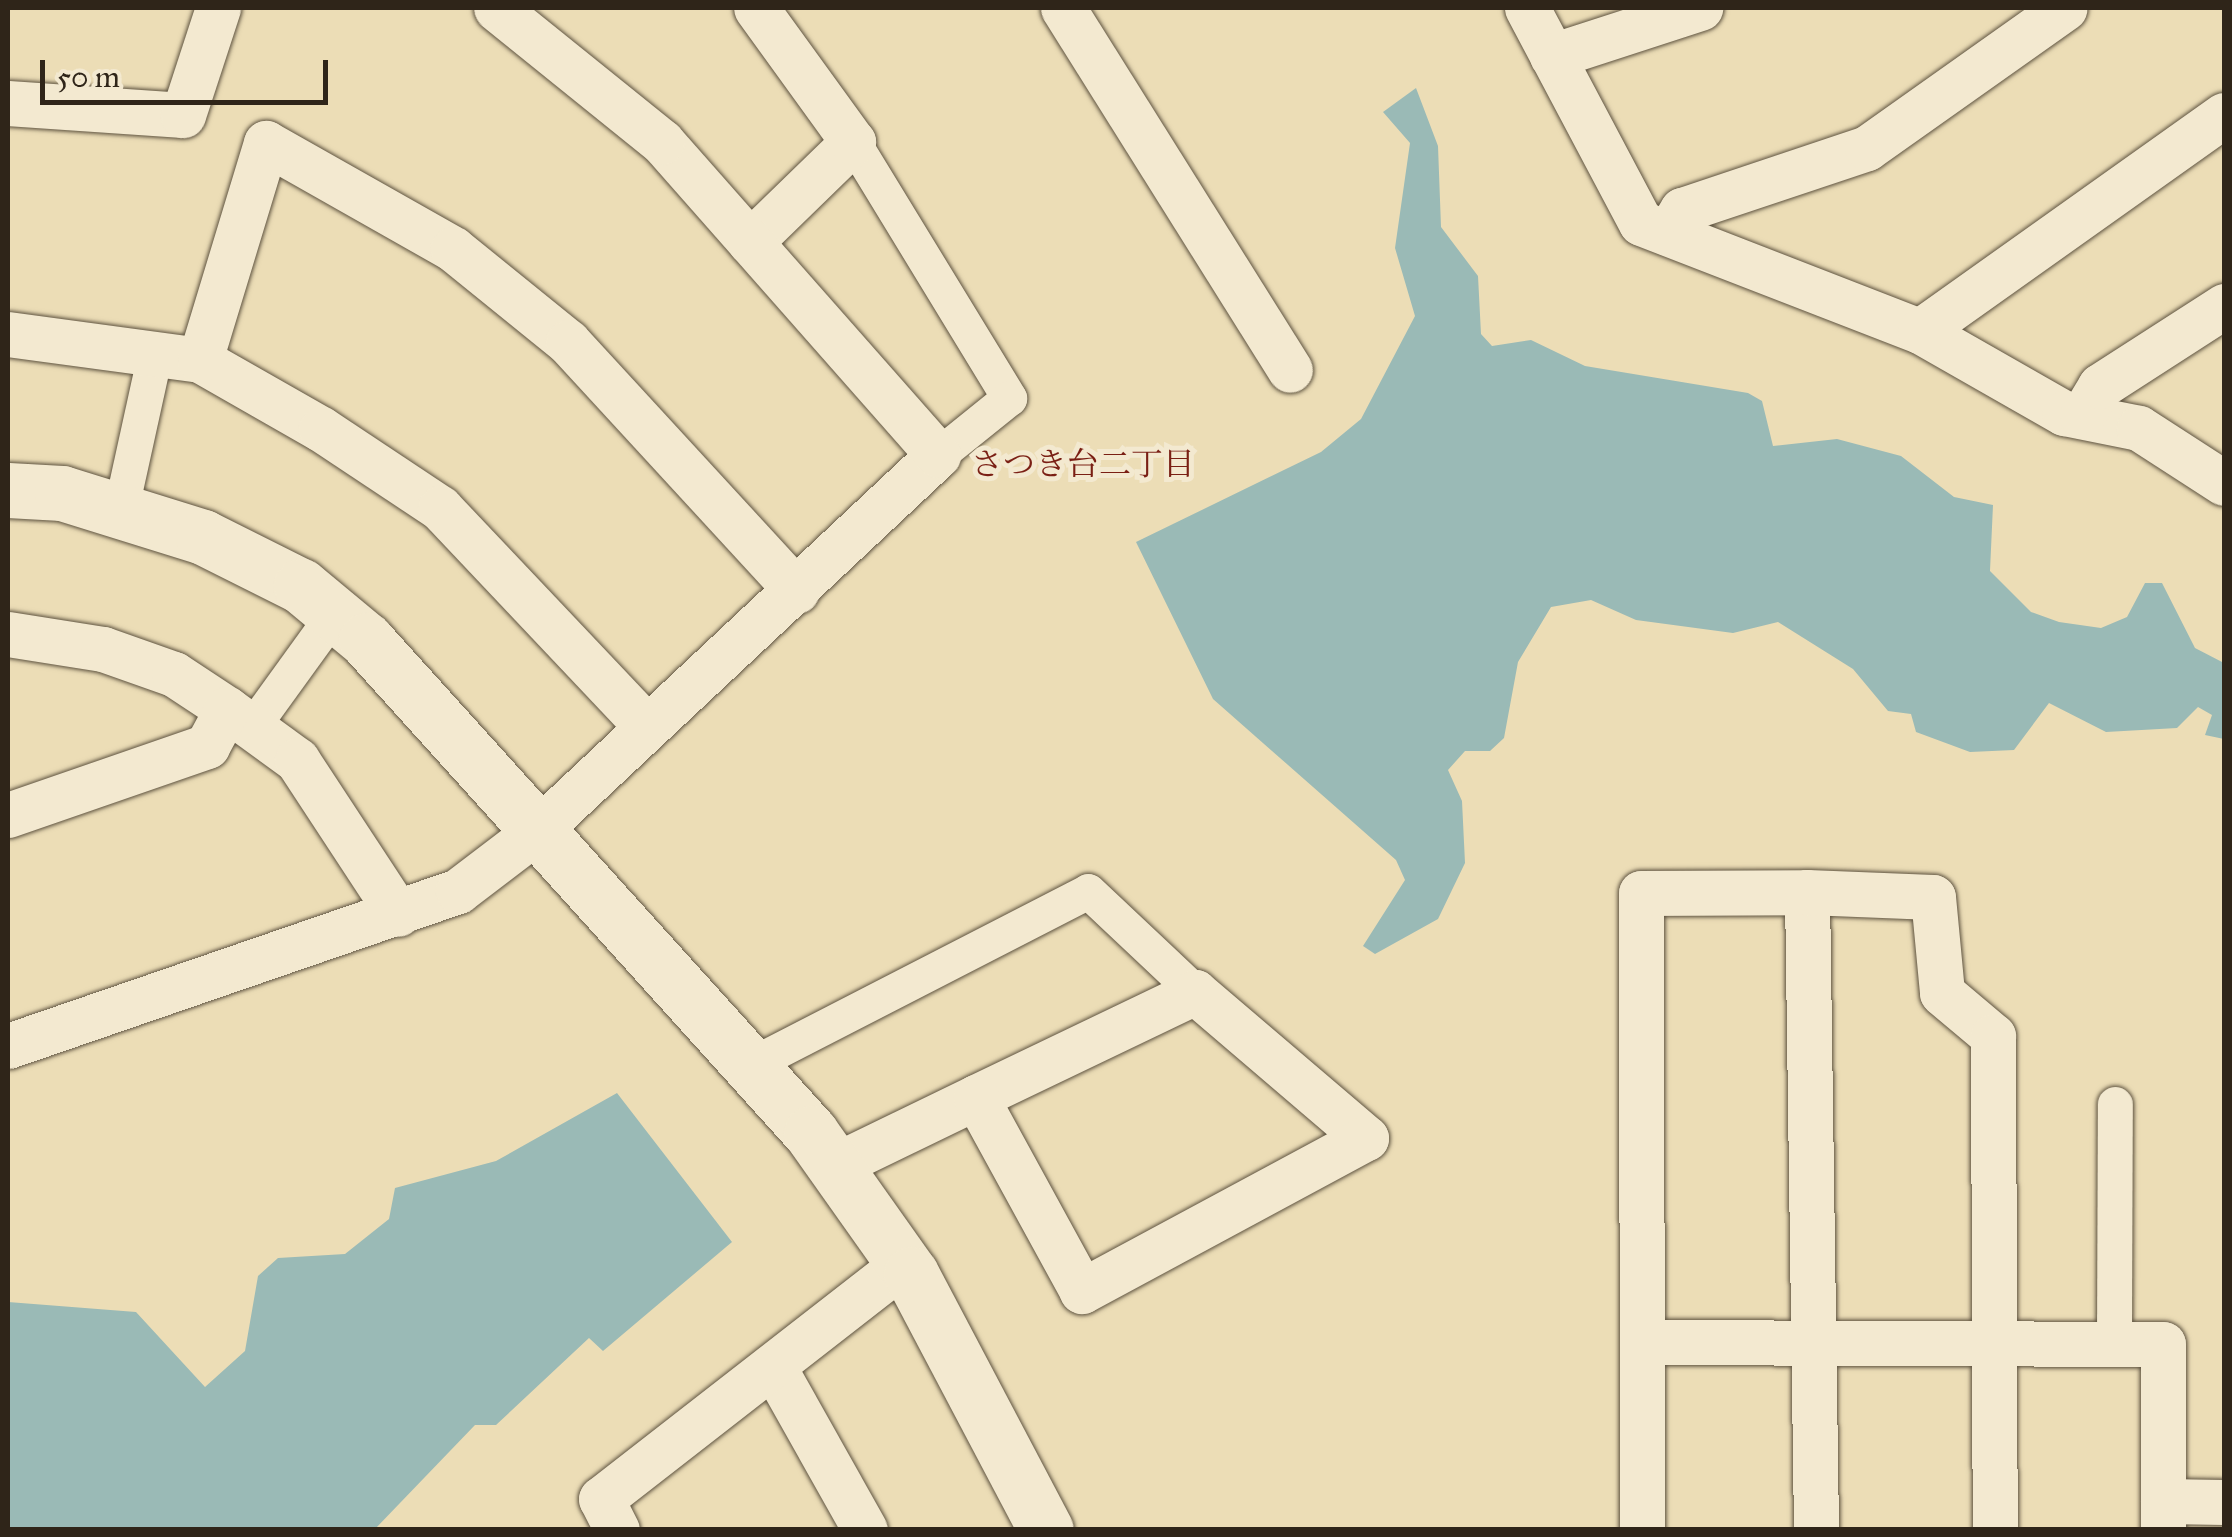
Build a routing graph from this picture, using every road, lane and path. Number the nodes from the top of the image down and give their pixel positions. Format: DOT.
graph roads {
  1 [pos="218,8"];
  2 [pos="496,8"];
  3 [pos="756,8"];
  4 [pos="1063,8"];
  5 [pos="1527,8"];
  6 [pos="1700,8"];
  7 [pos="2065,8"];
  8 [pos="1552,56"];
  9 [pos="8,103"];
  10 [pos="2224,115"];
  11 [pos="853,142"];
  12 [pos="1668,233"];
  13 [pos="750,242"];
  14 [pos="2224,306"];
  15 [pos="1920,331"];
  16 [pos="8,334"];
  17 [pos="154,354"];
  18 [pos="200,360"];
  19 [pos="1290,370"];
  20 [pos="2082,416"];
  21 [pos="938,455"];
  22 [pos="2224,483"];
  23 [pos="8,490"];
  24 [pos="121,508"];
  25 [pos="797,591"];
  26 [pos="336,610"];
  27 [pos="8,634"];
  28 [pos="239,718"];
  29 [pos="647,727"];
  30 [pos="8,814"];
  31 [pos="538,830"];
  32 [pos="1807,892"];
  33 [pos="398,914"];
  34 [pos="1195,992"];
  35 [pos="8,1046"];
  36 [pos="750,1065"];
  37 [pos="976,1097"];
  38 [pos="2115,1104"];
  39 [pos="834,1166"];
  40 [pos="903,1264"];
  41 [pos="1994,1339"];
  42 [pos="1642,1342"];
  43 [pos="1813,1342"];
  44 [pos="2114,1343"];
  45 [pos="772,1366"];
  46 [pos="2224,1502"];
  47 [pos="2163,1515"];
  48 [pos="617,1530"];
  49 [pos="865,1530"];
  50 [pos="1046,1530"];
  51 [pos="1642,1530"];
  52 [pos="1816,1530"];
  53 [pos="1995,1530"];
  1 -- 9 [label="street"];
  2 -- 13 [label="street"];
  3 -- 11 [label="street"];
  4 -- 19 [label="street"];
  5 -- 8 [label="street"];
  6 -- 8 [label="street"];
  7 -- 12 [label="street"];
  8 -- 12 [label="street"];
  10 -- 15 [label="street"];
  11 -- 13 [label="street"];
  11 -- 21 [label="street"];
  12 -- 15 [label="street"];
  13 -- 21 [label="street"];
  14 -- 20 [label="street"];
  15 -- 20 [label="street"];
  16 -- 17 [label="street"];
  17 -- 18 [label="street"];
  17 -- 24 [label="street"];
  18 -- 25 [label="street"];
  18 -- 29 [label="street"];
  20 -- 22 [label="street"];
  21 -- 25 [label="street"];
  23 -- 24 [label="street"];
  24 -- 26 [label="street"];
  25 -- 29 [label="street"];
  26 -- 28 [label="street"];
  26 -- 31 [label="street"];
  27 -- 28 [label="street"];
  28 -- 30 [label="street"];
  28 -- 33 [label="street"];
  29 -- 31 [label="street"];
  31 -- 33 [label="street"];
  31 -- 36 [label="street"];
  32 -- 41 [label="street"];
  32 -- 42 [label="street"];
  32 -- 43 [label="street"];
  33 -- 35 [label="street"];
  34 -- 36 [label="street"];
  34 -- 37 [label="street"];
  34 -- 37 [label="street"];
  36 -- 39 [label="street"];
  37 -- 39 [label="street"];
  38 -- 44 [label="street"];
  39 -- 40 [label="street"];
  40 -- 45 [label="street"];
  40 -- 50 [label="street"];
  41 -- 43 [label="street"];
  41 -- 44 [label="street"];
  41 -- 53 [label="street"];
  42 -- 43 [label="street"];
  42 -- 51 [label="street"];
  43 -- 52 [label="street"];
  44 -- 47 [label="street"];
  45 -- 48 [label="street"];
  45 -- 49 [label="street"];
  46 -- 47 [label="street"];
}
